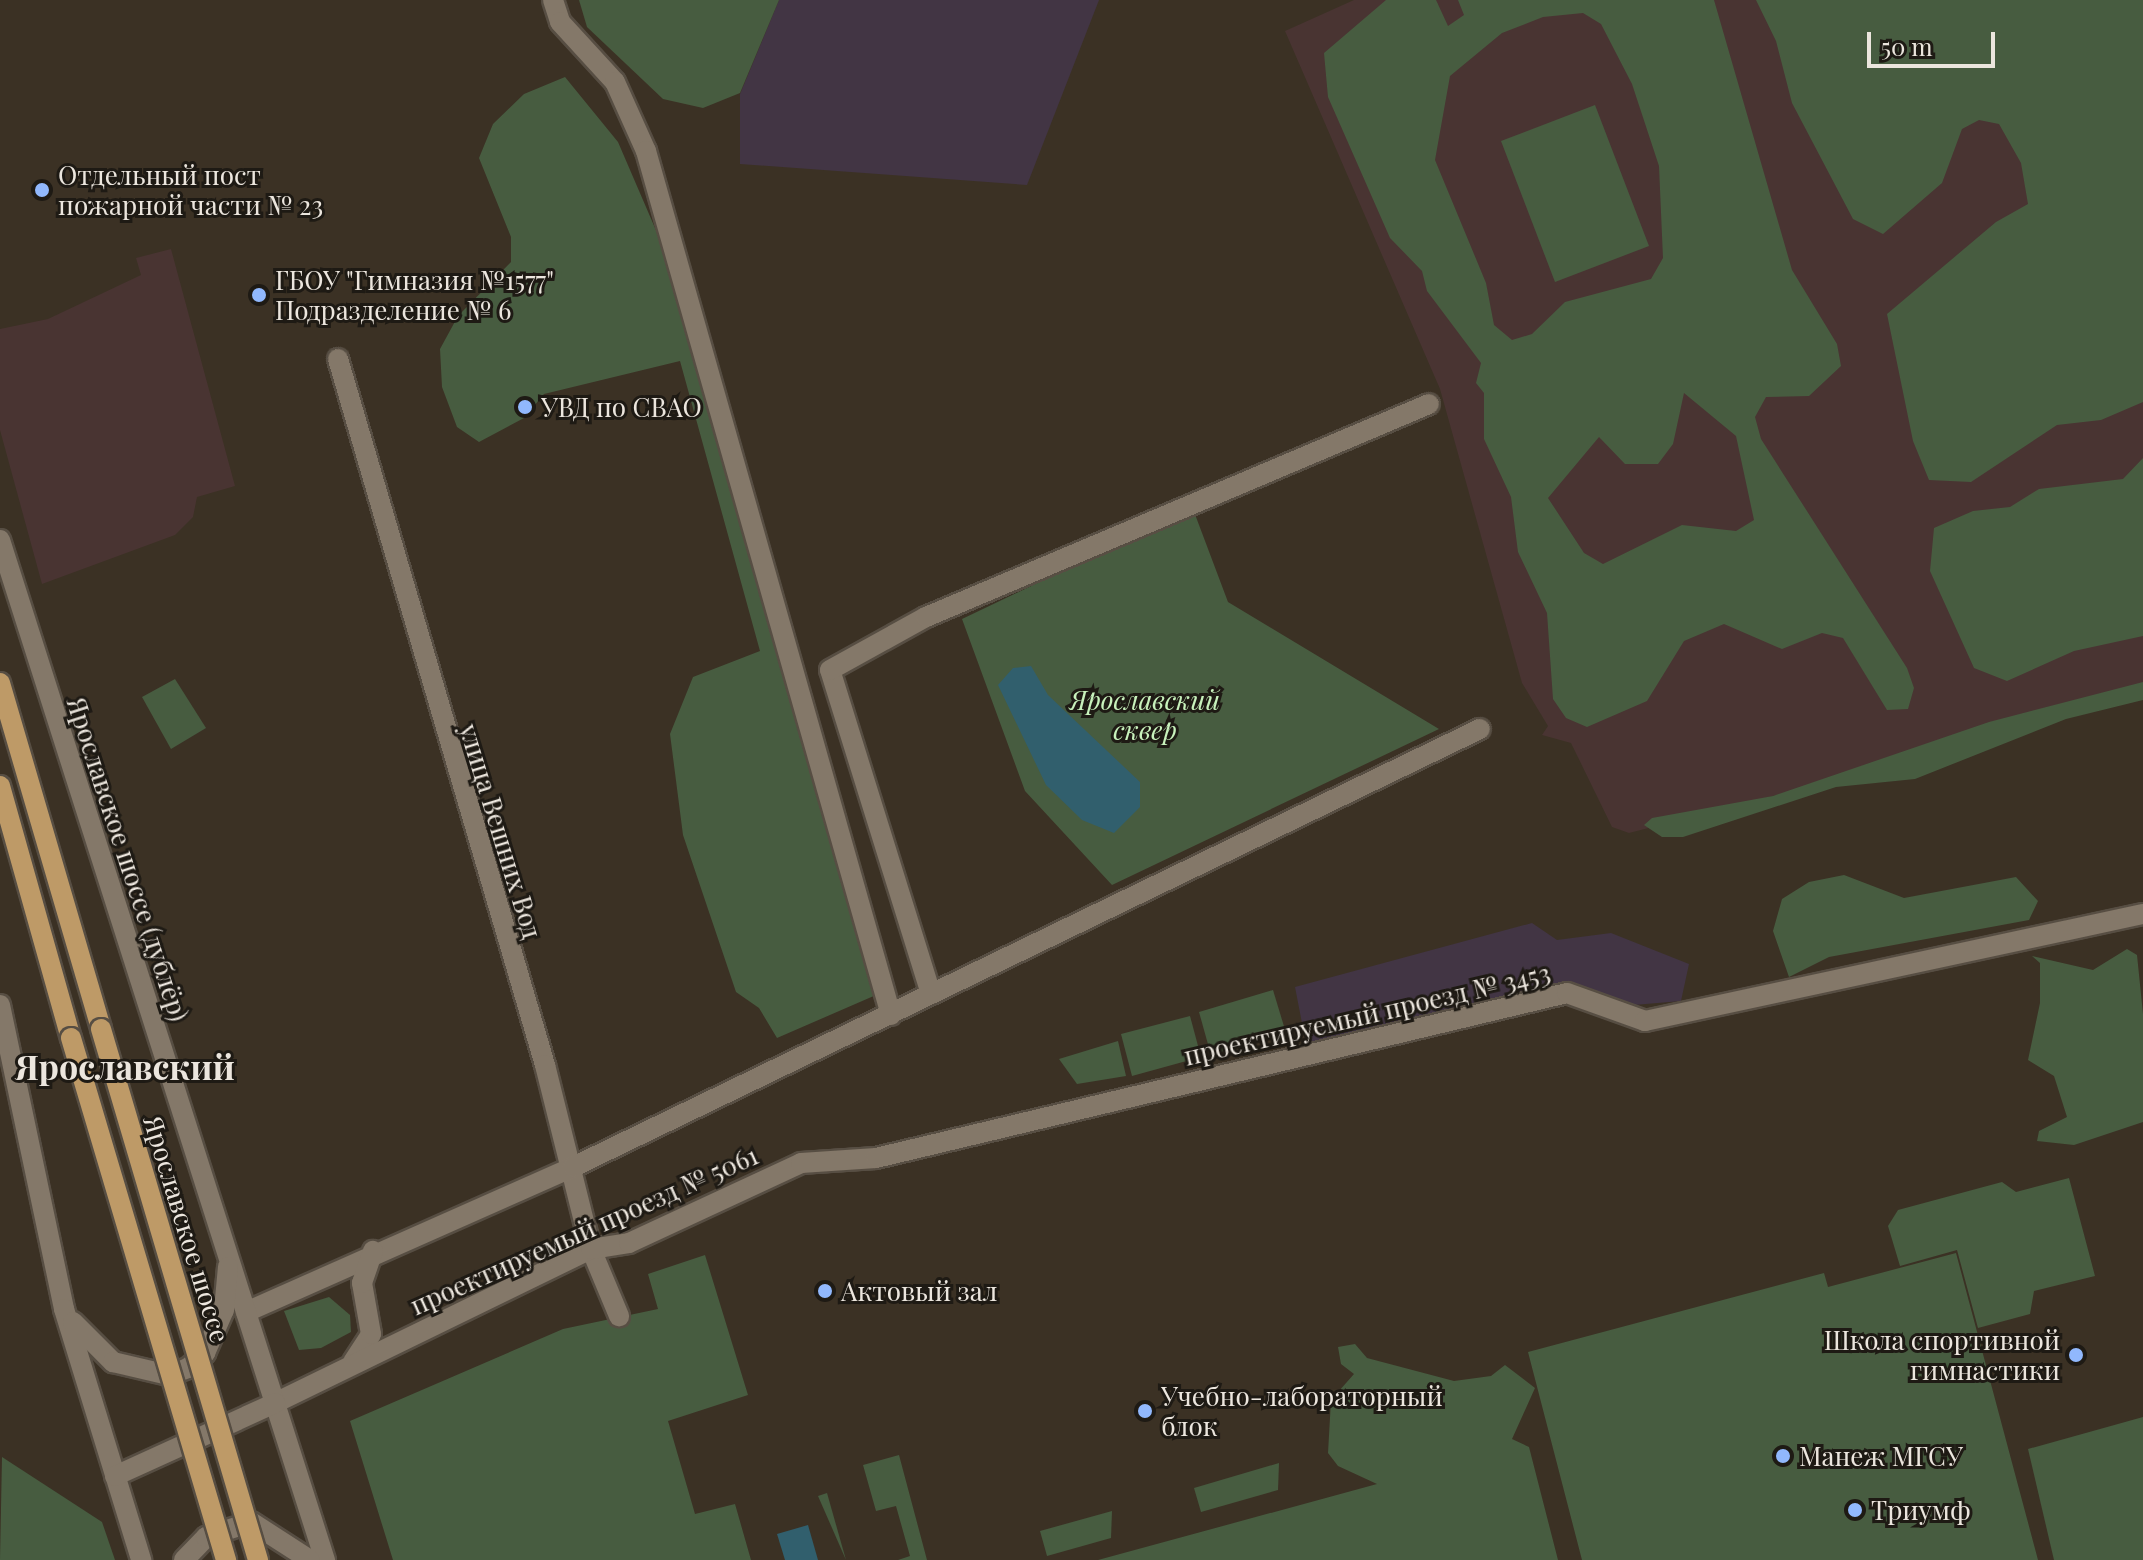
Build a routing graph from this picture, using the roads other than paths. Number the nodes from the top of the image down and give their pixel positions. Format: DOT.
graph roads {
  1 [pos="553,0"];
  2 [pos="338,359"];
  3 [pos="1429,404"];
  4 [pos="0,540"];
  5 [pos="0,683"];
  6 [pos="1480,729"];
  7 [pos="0,786"];
  8 [pos="2143,914"];
  9 [pos="931,994"];
  10 [pos="0,1005"];
  11 [pos="891,1015"];
  12 [pos="1021,1123"];
  13 [pos="573,1167"];
  14 [pos="228,1248"];
  15 [pos="591,1249"];
  16 [pos="373,1251"];
  17 [pos="64,1309"];
  18 [pos="246,1312"];
  19 [pos="619,1316"];
  20 [pos="348,1367"];
  21 [pos="275,1403"];
  22 [pos="115,1476"];
  23 [pos="141,1560"];
  24 [pos="184,1560"];
  25 [pos="226,1560"];
  26 [pos="258,1560"];
  27 [pos="310,1560"];
  28 [pos="325,1560"];
  1 -- 11 [label="street"];
  2 -- 13 [label="street, улица Вешних Вод"];
  3 -- 9 [label="street"];
  4 -- 14 [label="street, Ярославское шоссе (дублёр)"];
  5 -- 26 [label="main road, Ярославское шоссе, bridge"];
  6 -- 9 [label="street"];
  7 -- 25 [label="main road, bridge"];
  8 -- 12 [label="street, проектируемый проезд № 3453"];
  9 -- 11 [label="street"];
  10 -- 17 [label="street"];
  11 -- 13 [label="street"];
  12 -- 15 [label="street, проектируемый проезд № 5061"];
  13 -- 15 [label="street, улица Вешних Вод"];
  13 -- 16 [label="street"];
  14 -- 17 [label="street"];
  14 -- 18 [label="street, Ярославское шоссе (дублёр)"];
  15 -- 19 [label="street, улица Вешних Вод"];
  15 -- 20 [label="street, проектируемый проезд № 5061"];
  16 -- 18 [label="street"];
  16 -- 20 [label="street"];
  17 -- 22 [label="street"];
  18 -- 21 [label="street, Ярославское шоссе (дублёр)"];
  20 -- 21 [label="street, проектируемый проезд № 5061"];
  21 -- 22 [label="street, проектируемый проезд № 5061"];
  21 -- 28 [label="street, Ярославское шоссе (дублёр)"];
  22 -- 23 [label="street"];
  24 -- 27 [label="street"];
}
